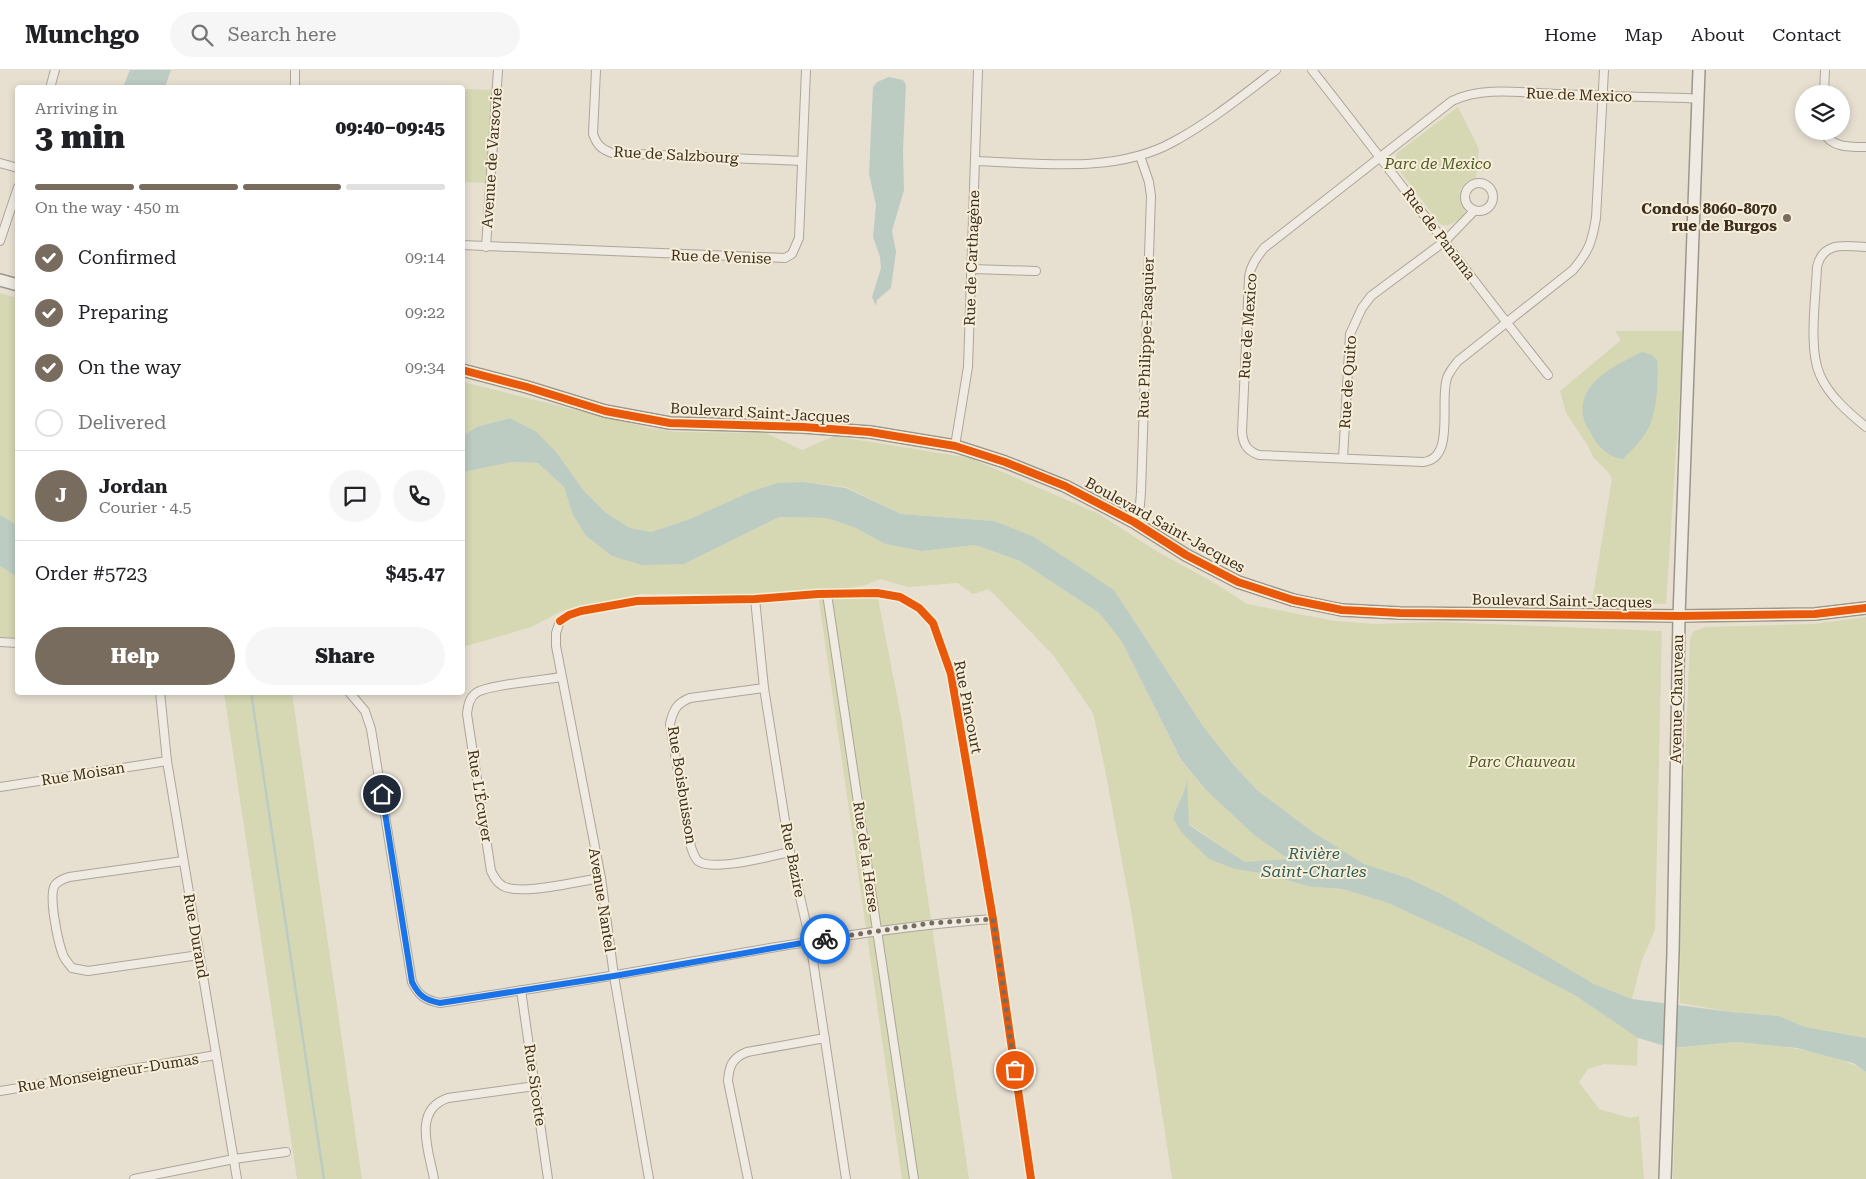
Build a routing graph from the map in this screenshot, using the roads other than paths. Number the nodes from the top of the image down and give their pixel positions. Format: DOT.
graph roads {
  1 [pos="55,70"];
  2 [pos="296,70"];
  3 [pos="498,70"];
  4 [pos="596,70"];
  5 [pos="806,70"];
  6 [pos="978,70"];
  7 [pos="1276,70"];
  8 [pos="1312,70"];
  9 [pos="1604,70"];
  10 [pos="1699,70"];
  11 [pos="1826,70"];
  12 [pos="51,85"];
  13 [pos="295,85"];
  14 [pos="1825,85"];
  15 [pos="1604,96"];
  16 [pos="1698,99"];
  17 [pos="1830,140"];
  18 [pos="1866,147"];
  19 [pos="1140,156"];
  20 [pos="1381,157"];
  21 [pos="975,160"];
  22 [pos="802,161"];
  23 [pos="0,162"];
  24 [pos="15,167"];
  25 [pos="15,196"];
  26 [pos="1474,211"];
  27 [pos="0,241"];
  28 [pos="1445,241"];
  29 [pos="465,245"];
  30 [pos="486,247"];
  31 [pos="1866,247"];
  32 [pos="972,269"];
  33 [pos="1036,271"];
  34 [pos="0,280"];
  35 [pos="15,284"];
  36 [pos="1506,322"];
  37 [pos="465,371"];
  38 [pos="1548,375"];
  39 [pos="1866,427"];
  40 [pos="955,446"];
  41 [pos="1343,458"];
  42 [pos="1134,522"];
  43 [pos="827,594"];
  44 [pos="755,599"];
  45 [pos="1866,608"];
  46 [pos="1679,616"];
  47 [pos="560,621"];
  48 [pos="0,642"];
  49 [pos="15,643"];
  50 [pos="561,677"];
  51 [pos="764,688"];
  52 [pos="160,695"];
  53 [pos="352,695"];
  54 [pos="166,760"];
  55 [pos="0,787"];
  56 [pos="790,852"];
  57 [pos="183,861"];
  58 [pos="601,878"];
  59 [pos="993,919"];
  60 [pos="878,932"];
  61 [pos="810,941"];
  62 [pos="199,955"];
  63 [pos="614,976"];
  64 [pos="521,990"];
  65 [pos="825,1038"];
  66 [pos="216,1055"];
  67 [pos="535,1086"];
  68 [pos="0,1091"];
  69 [pos="286,1152"];
  70 [pos="234,1160"];
  71 [pos="134,1179"];
  72 [pos="237,1179"];
  73 [pos="434,1179"];
  74 [pos="548,1179"];
  75 [pos="649,1179"];
  76 [pos="748,1179"];
  77 [pos="846,1179"];
  78 [pos="914,1179"];
  79 [pos="1032,1179"];
  80 [pos="1665,1179"];
  1 -- 12 [label="street"];
  2 -- 13 [label="street"];
  3 -- 30 [label="street, Avenue de Varsovie"];
  4 -- 22 [label="street, Rue de Salzbourg"];
  5 -- 22 [label="street, Rue de Venise"];
  6 -- 21 [label="street, Rue de Carthagène"];
  7 -- 19 [label="street"];
  8 -- 20 [label="street, Rue de Panama"];
  9 -- 15 [label="street, Rue de Mexico"];
  10 -- 16 [label="street, Avenue Chauveau"];
  11 -- 14 [label="street"];
  15 -- 16 [label="street, Rue de Mexico"];
  15 -- 20 [label="street, Rue de Mexico"];
  15 -- 36 [label="street, Rue de Mexico"];
  16 -- 46 [label="street, Avenue Chauveau"];
  17 -- 18 [label="street"];
  19 -- 21 [label="street"];
  19 -- 42 [label="street, Rue Philippe-Pasquier"];
  20 -- 28 [label="street, Rue de Panama"];
  20 -- 41 [label="street, Rue de Mexico"];
  21 -- 32 [label="street, Rue de Carthagène"];
  22 -- 30 [label="street, Rue de Venise"];
  23 -- 24 [label="street"];
  25 -- 27 [label="street"];
  26 -- 28 [label="street, Rue de Quito"];
  28 -- 36 [label="street, Rue de Panama"];
  28 -- 41 [label="street, Rue de Quito"];
  29 -- 30 [label="street, Rue de Venise"];
  31 -- 39 [label="street"];
  32 -- 33 [label="street"];
  32 -- 40 [label="street, Rue de Carthagène"];
  34 -- 35 [label="street"];
  36 -- 38 [label="street, Rue de Panama"];
  36 -- 41 [label="street, Rue de Mexico"];
  37 -- 40 [label="street, Boulevard Saint-Jacques"];
  40 -- 42 [label="street, Boulevard Saint-Jacques"];
  42 -- 46 [label="street, Boulevard Saint-Jacques"];
  43 -- 44 [label="street, Rue Pincourt"];
  43 -- 59 [label="street, Rue Pincourt"];
  43 -- 60 [label="street, Rue de la Herse"];
  44 -- 47 [label="street, Rue Pincourt"];
  44 -- 51 [label="street, Rue Bazire"];
  45 -- 46 [label="street, Boulevard Saint-Jacques"];
  46 -- 80 [label="street, Avenue Chauveau"];
  47 -- 50 [label="street, Avenue Nantel"];
  48 -- 49 [label="street"];
  50 -- 58 [label="street, Avenue Nantel"];
  50 -- 58 [label="street, Rue L'Écuyer"];
  51 -- 56 [label="street, Rue Bazire"];
  51 -- 56 [label="street, Rue Boisbuisson"];
  52 -- 54 [label="street, Rue Durand"];
  53 -- 64 [label="street"];
  54 -- 55 [label="street, Rue Moisan"];
  54 -- 57 [label="street, Rue Durand"];
  56 -- 61 [label="street, Rue Bazire"];
  57 -- 62 [label="street, Rue Durand"];
  57 -- 62 [label="street"];
  58 -- 63 [label="street, Avenue Nantel"];
  59 -- 60 [label="street"];
  59 -- 79 [label="street, Rue Pincourt"];
  60 -- 61 [label="street"];
  60 -- 78 [label="street, Rue de la Herse"];
  61 -- 63 [label="street"];
  61 -- 65 [label="street, Rue Bazire"];
  62 -- 66 [label="street, Rue Durand"];
  63 -- 64 [label="street"];
  63 -- 75 [label="street, Avenue Nantel"];
  64 -- 67 [label="street, Rue Sicotte"];
  65 -- 76 [label="street"];
  65 -- 77 [label="street, Rue Bazire"];
  66 -- 68 [label="street, Rue Monseigneur-Dumas"];
  66 -- 70 [label="street, Rue Durand"];
  67 -- 73 [label="street"];
  67 -- 74 [label="street, Rue Sicotte"];
  69 -- 70 [label="street"];
  70 -- 71 [label="street"];
  70 -- 72 [label="street, Rue Durand"];
}
